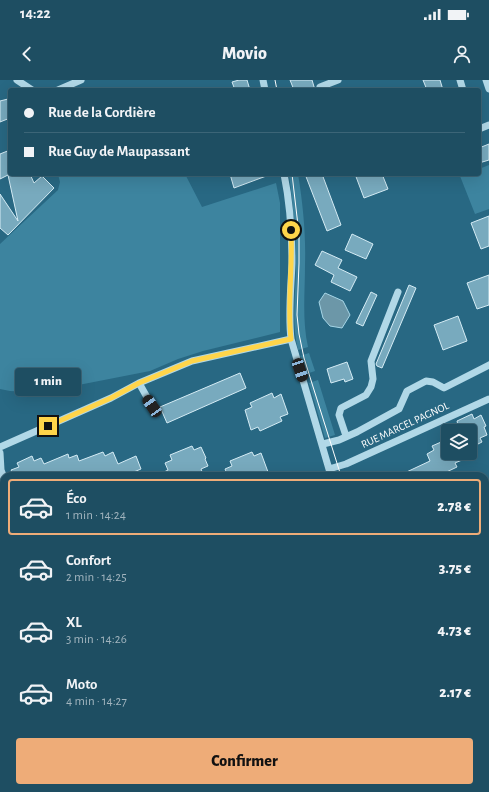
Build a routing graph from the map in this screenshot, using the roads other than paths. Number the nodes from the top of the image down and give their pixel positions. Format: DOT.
graph roads {
  1 [pos="17,80"];
  2 [pos="81,80"];
  3 [pos="338,80"];
  4 [pos="486,80"];
  5 [pos="319,86"];
  6 [pos="29,88"];
  7 [pos="63,88"];
  8 [pos="489,89"];
  9 [pos="284,176"];
  10 [pos="398,292"];
  11 [pos="291,339"];
  12 [pos="489,365"];
  13 [pos="139,383"];
  14 [pos="489,399"];
  15 [pos="152,406"];
  16 [pos="346,436"];
  17 [pos="323,444"];
  18 [pos="0,447"];
  19 [pos="0,453"];
  20 [pos="2,472"];
  21 [pos="330,472"];
  22 [pos="332,472"];
  1 -- 6 [label="street"];
  2 -- 7 [label="street"];
  3 -- 5 [label="street"];
  4 -- 8 [label="street"];
  9 -- 11 [label="street"];
  10 -- 16 [label="street"];
  11 -- 13 [label="street"];
  11 -- 17 [label="street"];
  12 -- 16 [label="street"];
  13 -- 15 [label="street"];
  13 -- 18 [label="street"];
  14 -- 22 [label="street, RUE MARCEL PAGNOL"];
  16 -- 17 [label="street"];
  17 -- 21 [label="street"];
  19 -- 20 [label="street"];
}
